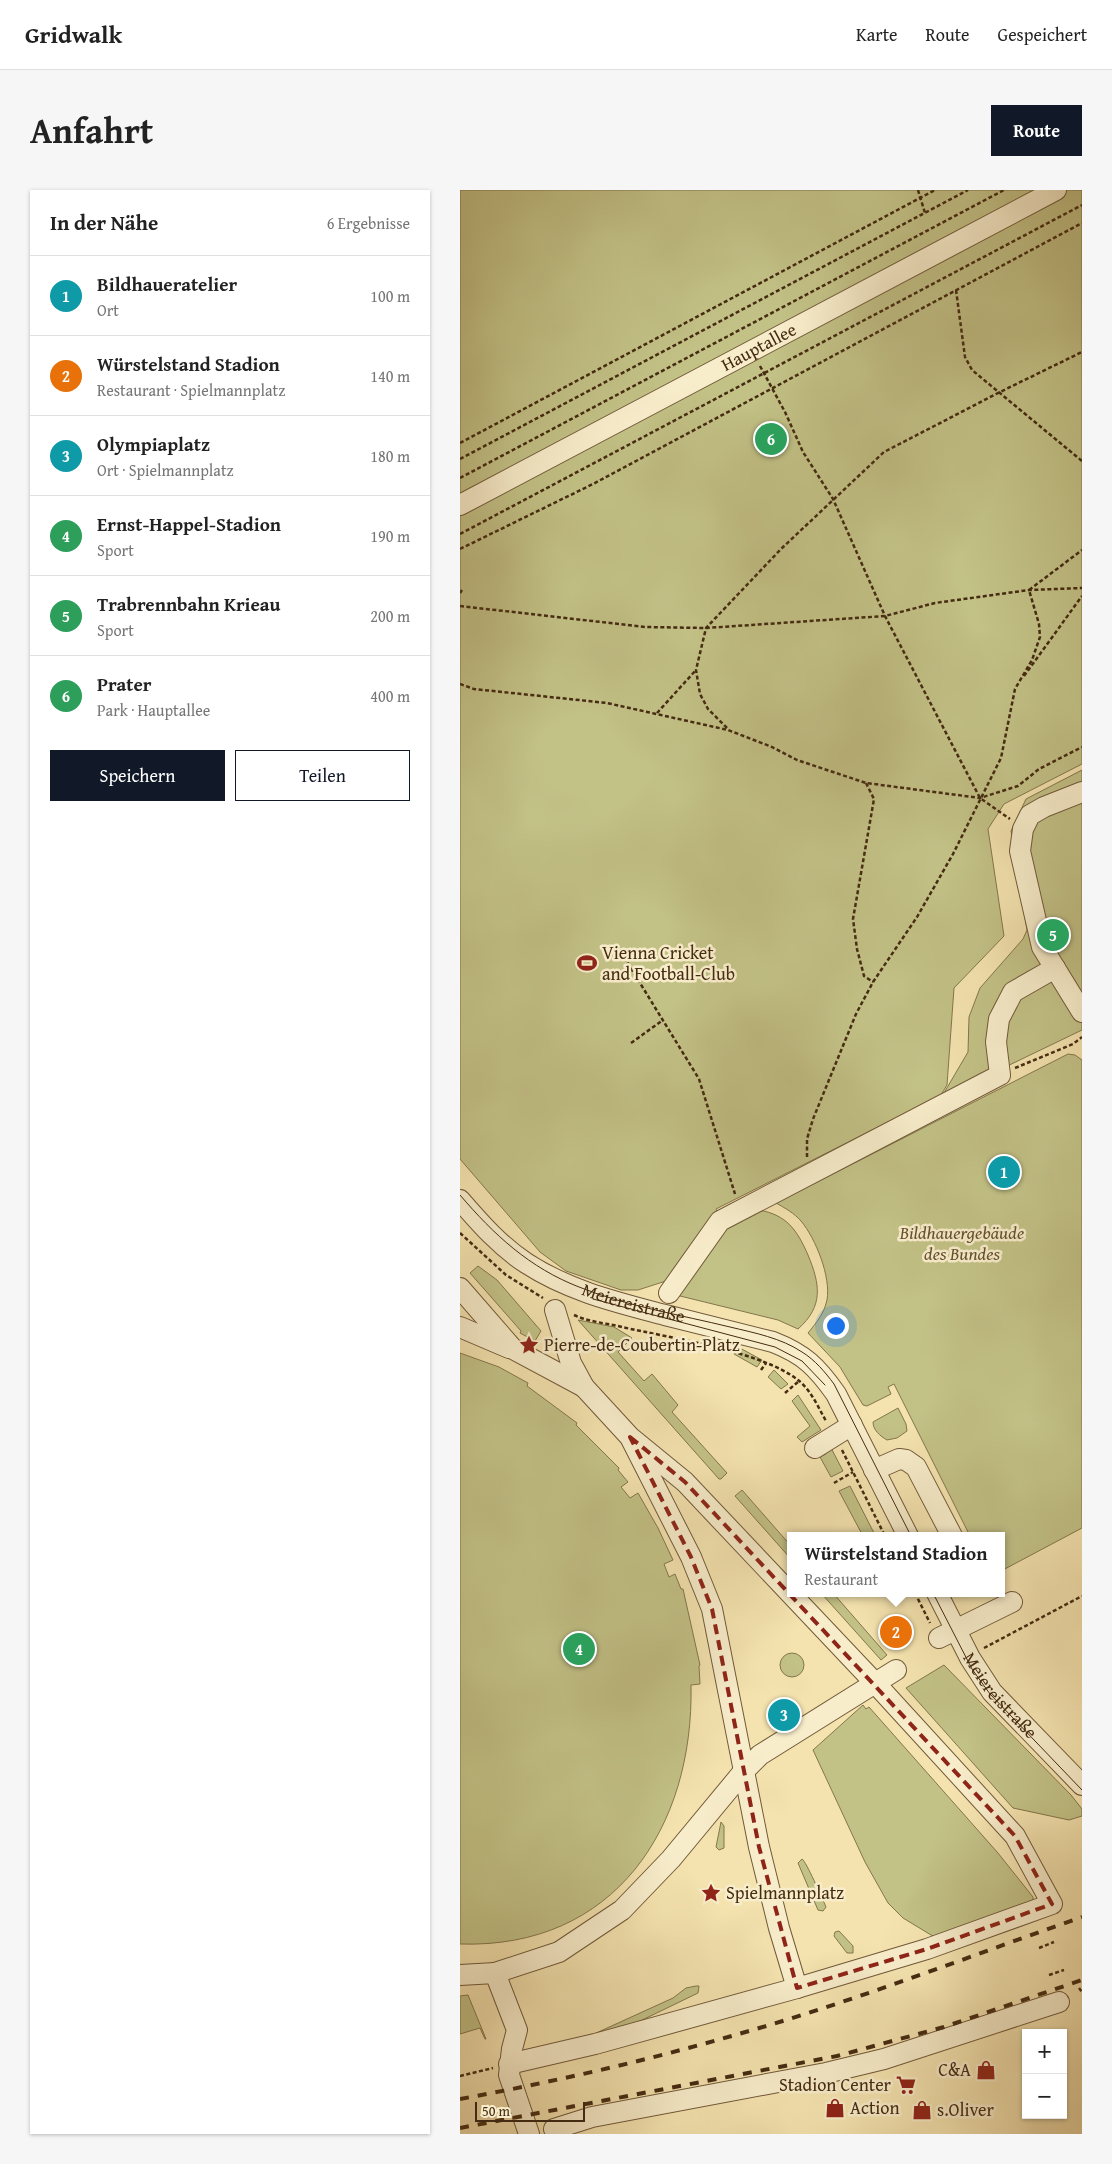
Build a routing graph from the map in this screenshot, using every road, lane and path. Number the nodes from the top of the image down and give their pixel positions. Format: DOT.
graph roads {
  1 [pos="918,190"];
  2 [pos="935,190"];
  3 [pos="968,190"];
  4 [pos="1004,190"];
  5 [pos="1056,190"];
  6 [pos="920,198"];
  7 [pos="1082,205"];
  8 [pos="925,213"];
  9 [pos="1082,223"];
  10 [pos="956,290"];
  11 [pos="752,351"];
  12 [pos="1082,352"];
  13 [pos="764,373"];
  14 [pos="771,388"];
  15 [pos="1000,392"];
  16 [pos="460,443"];
  17 [pos="460,459"];
  18 [pos="1082,462"];
  19 [pos="460,478"];
  20 [pos="833,499"];
  21 [pos="460,505"];
  22 [pos="460,534"];
  23 [pos="460,548"];
  24 [pos="1082,550"];
  25 [pos="1082,588"];
  26 [pos="1029,590"];
  27 [pos="1082,596"];
  28 [pos="460,606"];
  29 [pos="885,616"];
  30 [pos="706,628"];
  31 [pos="696,670"];
  32 [pos="460,684"];
  33 [pos="1015,689"];
  34 [pos="657,714"];
  35 [pos="728,730"];
  36 [pos="1082,747"];
  37 [pos="866,783"];
  38 [pos="1082,792"];
  39 [pos="980,798"];
  40 [pos="1023,829"];
  41 [pos="624,957"];
  42 [pos="1055,968"];
  43 [pos="873,982"];
  44 [pos="1082,1012"];
  45 [pos="663,1020"];
  46 [pos="1082,1037"];
  47 [pos="631,1043"];
  48 [pos="1000,1075"];
  49 [pos="807,1176"];
  50 [pos="460,1200"];
  51 [pos="738,1204"];
  52 [pos="460,1288"];
  53 [pos="669,1293"];
  54 [pos="555,1310"];
  55 [pos="578,1317"];
  56 [pos="460,1327"];
  57 [pos="514,1349"];
  58 [pos="724,1350"];
  59 [pos="766,1363"];
  60 [pos="761,1370"];
  61 [pos="799,1381"];
  62 [pos="584,1387"];
  63 [pos="785,1393"];
  64 [pos="852,1425"];
  65 [pos="630,1437"];
  66 [pos="815,1448"];
  67 [pos="874,1470"];
  68 [pos="853,1472"];
  69 [pos="834,1483"];
  70 [pos="906,1532"];
  71 [pos="950,1532"];
  72 [pos="787,1590"];
  73 [pos="1082,1596"];
  74 [pos="794,1597"];
  75 [pos="938,1597"];
  76 [pos="1012,1602"];
  77 [pos="948,1634"];
  78 [pos="984,1648"];
  79 [pos="896,1670"];
  80 [pos="875,1683"];
  81 [pos="743,1772"];
  82 [pos="1082,1785"];
  83 [pos="1054,1942"];
  84 [pos="1039,1948"];
  85 [pos="1064,1970"];
  86 [pos="495,1973"];
  87 [pos="460,1975"];
  88 [pos="1049,1975"];
  89 [pos="797,1988"];
  90 [pos="1079,1988"];
  91 [pos="1082,1992"];
  92 [pos="1059,2002"];
  93 [pos="509,2064"];
  94 [pos="460,2076"];
  95 [pos="549,2132"];
  96 [pos="529,2134"];
  1 -- 6 [label="path"];
  2 -- 6 [label="path"];
  3 -- 8 [label="path"];
  4 -- 19 [label="path"];
  5 -- 11 [label="street, Hauptallee"];
  6 -- 8 [label="path"];
  6 -- 16 [label="path"];
  7 -- 13 [label="path"];
  8 -- 17 [label="path"];
  9 -- 10 [label="path"];
  10 -- 14 [label="path"];
  10 -- 15 [label="path"];
  11 -- 13 [label="path"];
  11 -- 21 [label="street, Hauptallee"];
  12 -- 15 [label="path"];
  13 -- 14 [label="path"];
  13 -- 22 [label="path"];
  14 -- 20 [label="path"];
  14 -- 23 [label="path"];
  15 -- 18 [label="path"];
  15 -- 20 [label="path"];
  20 -- 29 [label="path"];
  20 -- 30 [label="path"];
  24 -- 26 [label="path"];
  25 -- 26 [label="path"];
  26 -- 29 [label="path"];
  26 -- 33 [label="path"];
  27 -- 33 [label="path"];
  28 -- 30 [label="path"];
  29 -- 30 [label="path"];
  29 -- 39 [label="path"];
  30 -- 31 [label="path"];
  31 -- 34 [label="path"];
  31 -- 35 [label="path"];
  32 -- 34 [label="path"];
  33 -- 39 [label="path"];
  34 -- 35 [label="path"];
  35 -- 37 [label="path"];
  36 -- 39 [label="path"];
  37 -- 39 [label="path"];
  37 -- 43 [label="path"];
  38 -- 40 [label="street"];
  39 -- 40 [label="path"];
  39 -- 43 [label="path"];
  40 -- 42 [label="street"];
  41 -- 45 [label="path"];
  42 -- 44 [label="street"];
  42 -- 48 [label="street"];
  43 -- 49 [label="path"];
  45 -- 47 [label="path"];
  45 -- 51 [label="path"];
  46 -- 48 [label="path"];
  48 -- 49 [label="street"];
  49 -- 51 [label="street"];
  50 -- 64 [label="street, Meiereistraße"];
  51 -- 53 [label="street"];
  52 -- 57 [label="street"];
  54 -- 62 [label="street"];
  55 -- 58 [label="path"];
  56 -- 57 [label="street"];
  57 -- 62 [label="street"];
  59 -- 60 [label="path"];
  61 -- 63 [label="path"];
  62 -- 65 [label="street"];
  64 -- 66 [label="street"];
  64 -- 67 [label="street, Meiereistraße"];
  65 -- 72 [label="street"];
  65 -- 81 [label="street"];
  67 -- 70 [label="street, Meiereistraße"];
  67 -- 71 [label="street"];
  68 -- 69 [label="path"];
  73 -- 78 [label="path"];
  74 -- 80 [label="street"];
  75 -- 77 [label="street, Meiereistraße"];
  76 -- 77 [label="street"];
  77 -- 82 [label="street, Meiereistraße"];
  79 -- 80 [label="street"];
  80 -- 81 [label="street"];
  80 -- 89 [label="street"];
  81 -- 86 [label="street"];
  81 -- 89 [label="street"];
  83 -- 84 [label="path"];
  85 -- 88 [label="path"];
  86 -- 87 [label="street"];
  86 -- 93 [label="street"];
  89 -- 93 [label="street"];
  90 -- 91 [label="path"];
  92 -- 95 [label="street"];
  93 -- 94 [label="path"];
  93 -- 96 [label="street"];
}
